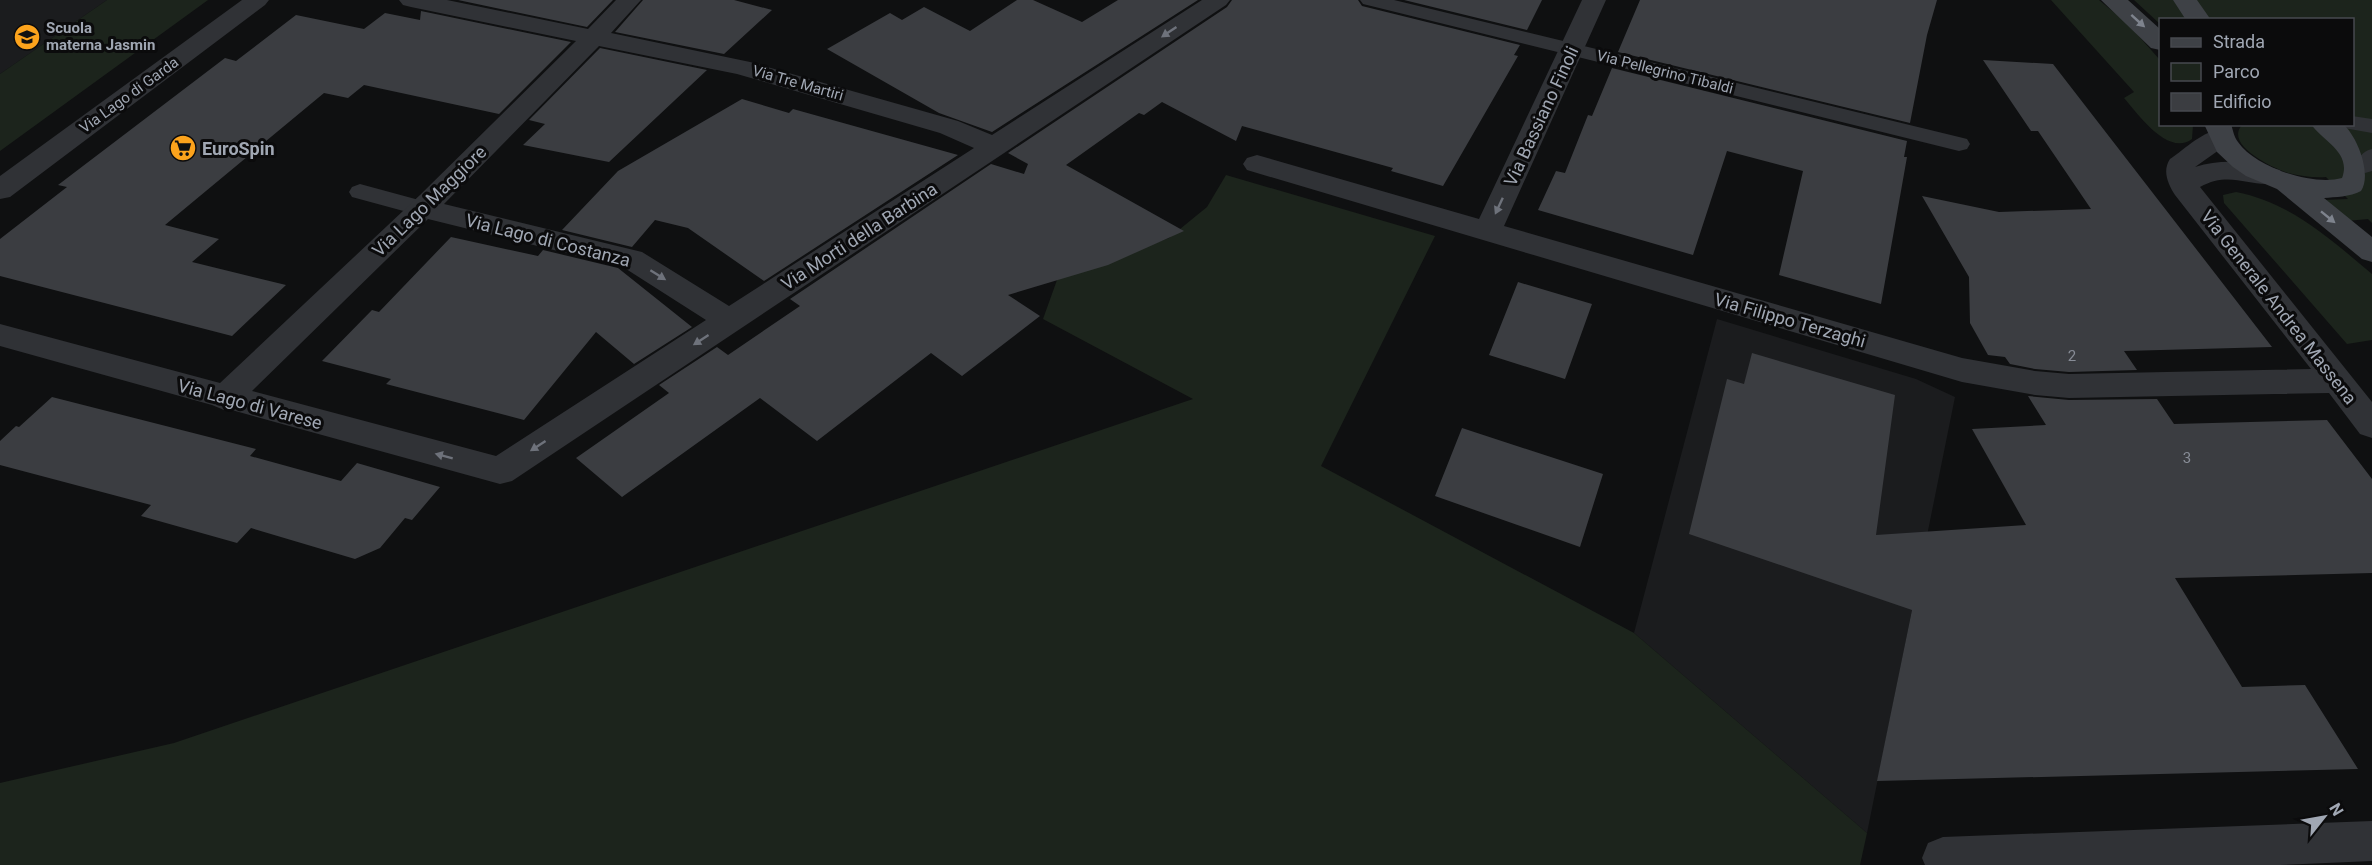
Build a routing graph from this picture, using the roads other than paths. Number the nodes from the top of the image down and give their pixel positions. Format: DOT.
graph roads {
  1 [pos="258,0"];
  2 [pos="411,0"];
  3 [pos="629,0"];
  4 [pos="1218,0"];
  5 [pos="1370,0"];
  6 [pos="1594,0"];
  7 [pos="2114,0"];
  8 [pos="2185,0"];
  9 [pos="2198,18"];
  10 [pos="596,36"];
  11 [pos="2159,43"];
  12 [pos="1571,49"];
  13 [pos="2354,123"];
  14 [pos="2327,126"];
  15 [pos="2372,126"];
  16 [pos="2219,129"];
  17 [pos="1959,144"];
  18 [pos="996,147"];
  19 [pos="1257,164"];
  20 [pos="2368,169"];
  21 [pos="2278,179"];
  22 [pos="2185,189"];
  23 [pos="0,190"];
  24 [pos="360,192"];
  25 [pos="422,208"];
  26 [pos="1487,232"];
  27 [pos="2372,252"];
  28 [pos="730,321"];
  29 [pos="0,335"];
  30 [pos="2337,381"];
  31 [pos="224,398"];
  32 [pos="2372,425"];
  33 [pos="500,471"];
  34 [pos="2372,841"];
  35 [pos="1943,858"];
  1 -- 23 [label="street, Via Lago di Garda"];
  2 -- 10 [label="street, Via Tre Martiri"];
  3 -- 10 [label="street, Via Lago Maggiore"];
  4 -- 18 [label="street, Via Morti della Barbina, one-way"];
  5 -- 12 [label="lane, Via Pellegrino Tibaldi"];
  6 -- 12 [label="street, Via Bassiano Finoli"];
  7 -- 11 [label="street, one-way"];
  8 -- 9 [label="street"];
  10 -- 18 [label="street, Via Tre Martiri"];
  10 -- 25 [label="street, Via Lago Maggiore"];
  12 -- 17 [label="lane, Via Pellegrino Tibaldi"];
  12 -- 26 [label="street, Via Bassiano Finoli, one-way"];
  13 -- 15 [label="lane"];
  14 -- 20 [label="street"];
  16 -- 21 [label="street"];
  16 -- 22 [label="street"];
  18 -- 28 [label="street, Via Morti della Barbina"];
  19 -- 26 [label="street, Via Filippo Terzaghi"];
  20 -- 21 [label="street"];
  21 -- 22 [label="street"];
  21 -- 27 [label="street, one-way"];
  22 -- 30 [label="street, Via Generale Andrea Massena"];
  24 -- 25 [label="lane"];
  25 -- 28 [label="street, Via Lago di Costanza, one-way"];
  25 -- 31 [label="street, Via Lago Maggiore"];
  26 -- 30 [label="street, Via Filippo Terzaghi"];
  28 -- 33 [label="street, Via Morti della Barbina, one-way"];
  29 -- 31 [label="street, Via Lago di Varese"];
  30 -- 32 [label="street, Via Generale Andrea Massena"];
  33 -- 31 [label="street, Via Lago di Varese, one-way"];
  34 -- 35 [label="street"];
}
